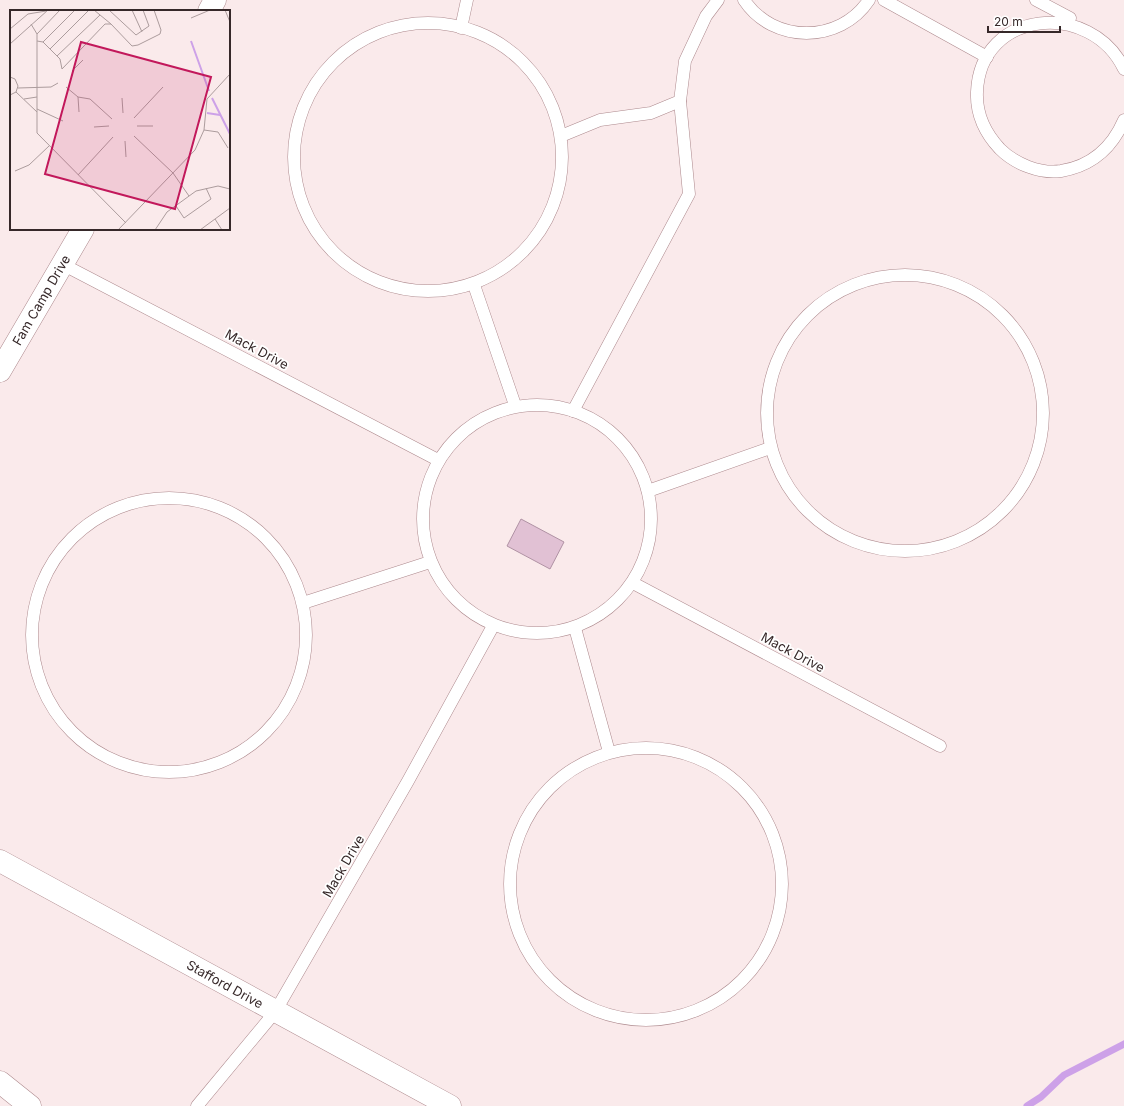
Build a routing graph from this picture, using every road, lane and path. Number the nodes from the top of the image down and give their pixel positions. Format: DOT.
graph roads {
  1 [pos="215,0"];
  2 [pos="468,0"];
  3 [pos="718,0"];
  4 [pos="744,0"];
  5 [pos="869,0"];
  6 [pos="884,0"];
  7 [pos="1036,0"];
  8 [pos="210,10"];
  9 [pos="461,28"];
  10 [pos="1089,28"];
  11 [pos="1124,48"];
  12 [pos="987,57"];
  13 [pos="1124,69"];
  14 [pos="680,101"];
  15 [pos="1124,120"];
  16 [pos="561,136"];
  17 [pos="82,230"];
  18 [pos="62,264"];
  19 [pos="474,285"];
  20 [pos="0,371"];
  21 [pos="514,405"];
  22 [pos="573,411"];
  23 [pos="770,448"];
  24 [pos="438,460"];
  25 [pos="648,491"];
  26 [pos="430,562"];
  27 [pos="633,583"];
  28 [pos="303,603"];
  29 [pos="493,626"];
  30 [pos="575,628"];
  31 [pos="940,746"];
  32 [pos="608,752"];
  33 [pos="0,861"];
  34 [pos="275,1012"];
  35 [pos="0,1082"];
  36 [pos="25,1105"];
  37 [pos="197,1106"];
  38 [pos="450,1106"];
  1 -- 8 [label="street"];
  2 -- 9 [label="lane"];
  3 -- 14 [label="lane"];
  4 -- 5 [label="lane"];
  6 -- 12 [label="lane"];
  7 -- 10 [label="lane"];
  9 -- 16 [label="lane"];
  9 -- 19 [label="lane"];
  10 -- 11 [label="lane"];
  10 -- 12 [label="lane"];
  10 -- 13 [label="lane"];
  12 -- 15 [label="lane"];
  14 -- 16 [label="lane"];
  14 -- 22 [label="lane"];
  16 -- 19 [label="lane"];
  17 -- 18 [label="street, Fam Camp Drive"];
  18 -- 20 [label="street, Fam Camp Drive"];
  18 -- 24 [label="lane, Mack Drive"];
  19 -- 21 [label="lane"];
  21 -- 22 [label="lane"];
  21 -- 24 [label="lane"];
  22 -- 25 [label="lane"];
  23 -- 23 [label="lane"];
  23 -- 25 [label="lane"];
  24 -- 26 [label="lane"];
  25 -- 27 [label="lane"];
  26 -- 28 [label="lane"];
  26 -- 29 [label="lane"];
  27 -- 30 [label="lane"];
  27 -- 31 [label="lane, Mack Drive"];
  28 -- 28 [label="lane"];
  29 -- 30 [label="lane"];
  29 -- 34 [label="lane, Mack Drive"];
  30 -- 32 [label="lane"];
  32 -- 32 [label="lane"];
  33 -- 34 [label="street, Stafford Drive"];
  34 -- 37 [label="lane, Mack Drive"];
  34 -- 38 [label="street, Stafford Drive"];
  35 -- 36 [label="street"];
}
